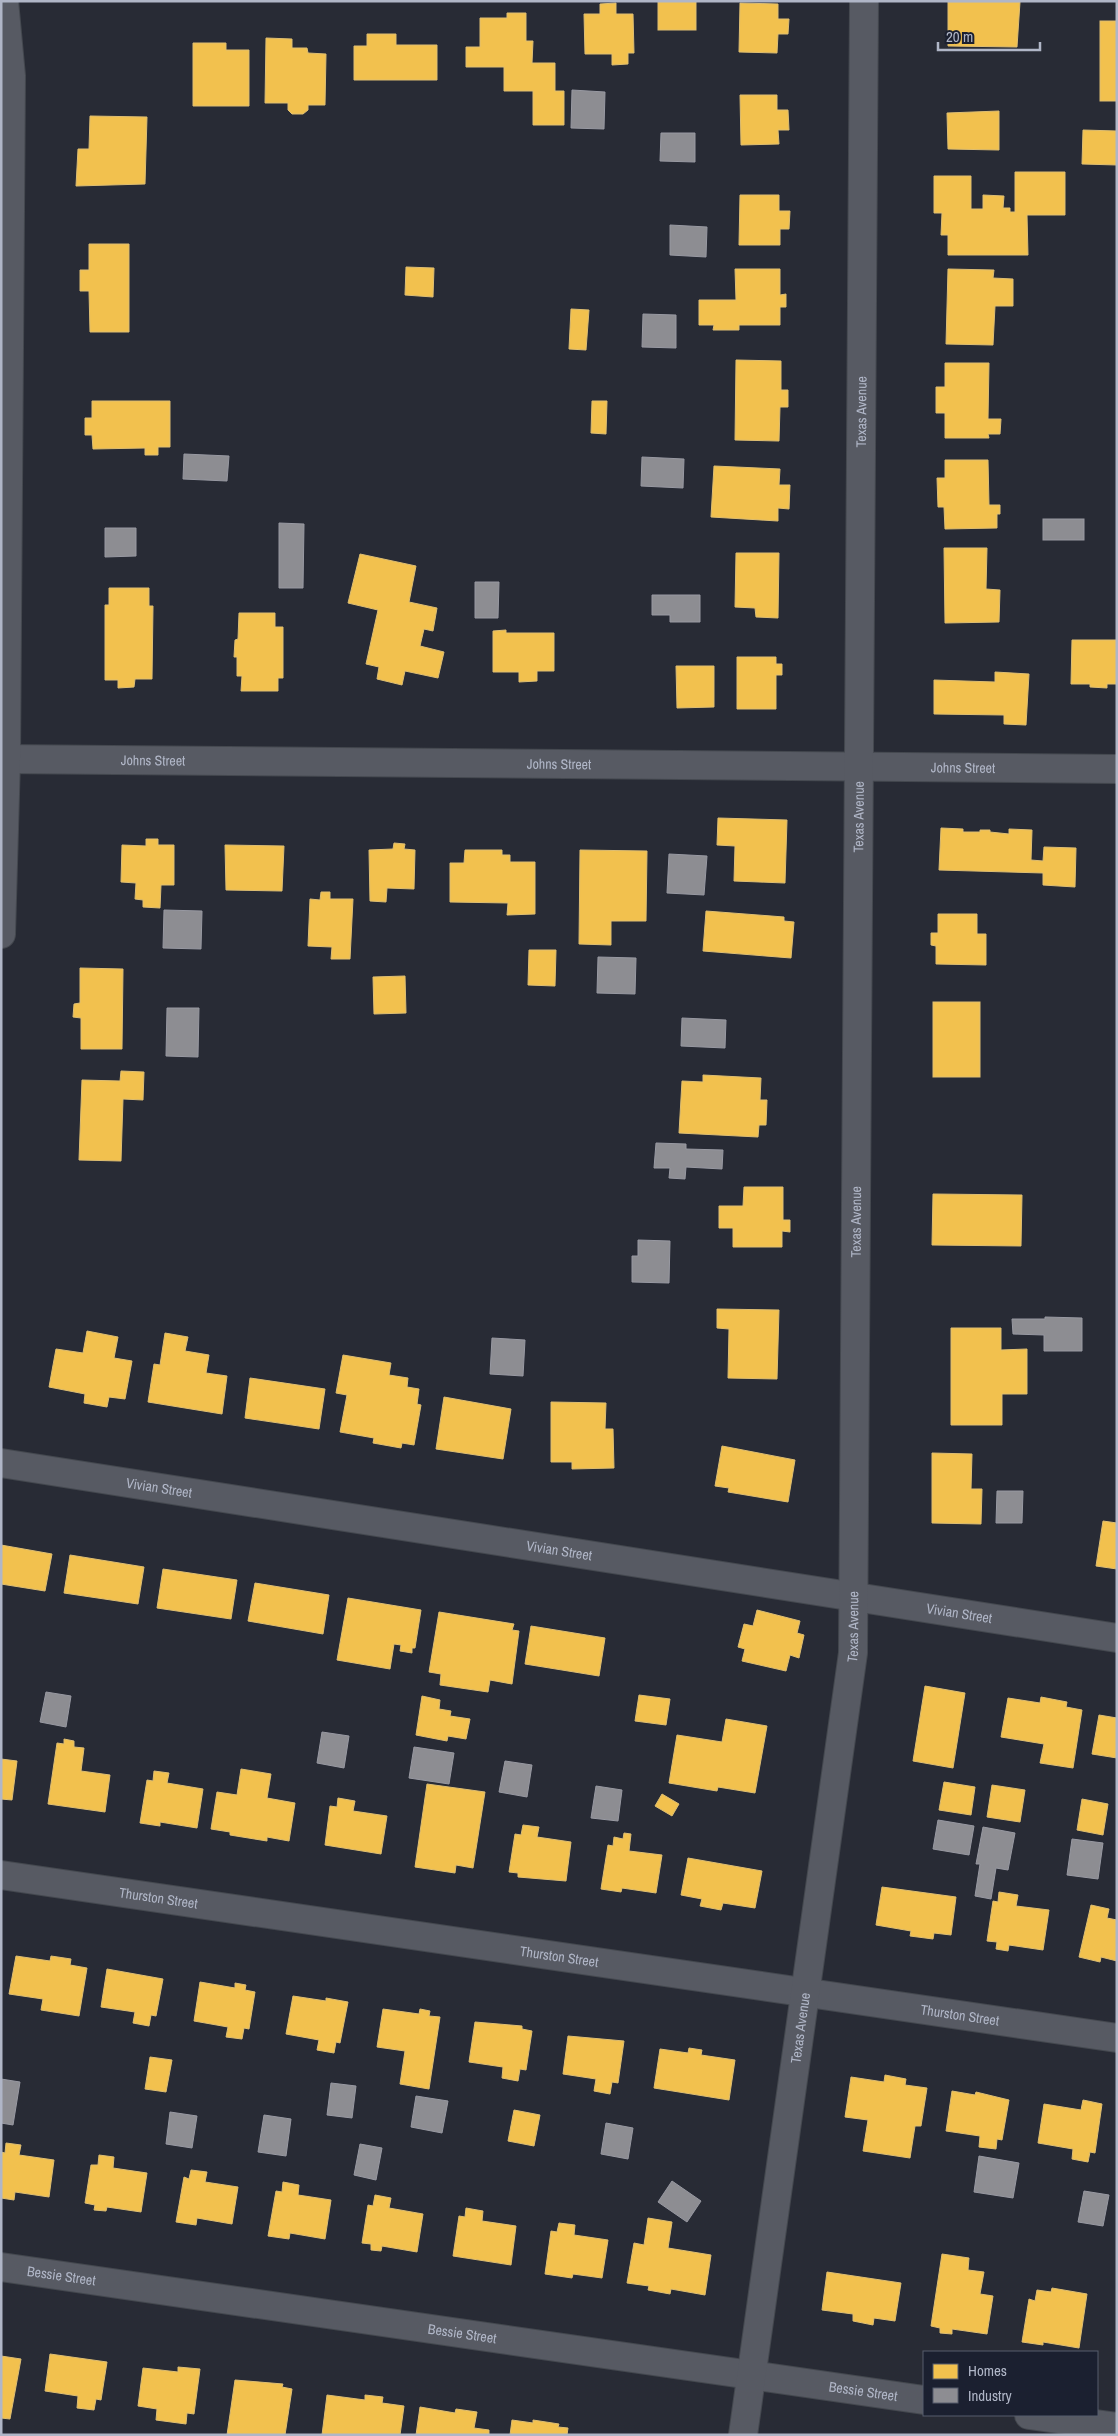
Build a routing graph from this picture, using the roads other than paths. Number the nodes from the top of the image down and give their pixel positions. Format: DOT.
graph roads {
  1 [pos="4,1"];
  2 [pos="864,1"];
  3 [pos="3,760"];
  4 [pos="861,765"];
  5 [pos="1117,769"];
  6 [pos="1,934"];
  7 [pos="1,1463"];
  8 [pos="854,1597"];
  9 [pos="1117,1638"];
  10 [pos="1,1874"];
  11 [pos="806,1992"];
  12 [pos="1117,2038"];
  13 [pos="1,2267"];
  14 [pos="751,2375"];
  15 [pos="923,2400"];
  16 [pos="1036,2416"];
  17 [pos="1117,2427"];
  18 [pos="742,2435"];
  1 -- 3 [label="street"];
  2 -- 4 [label="street, Texas Avenue"];
  3 -- 4 [label="street, Johns Street"];
  3 -- 6 [label="street"];
  4 -- 5 [label="street, Johns Street"];
  4 -- 8 [label="street, Texas Avenue"];
  7 -- 8 [label="street, Vivian Street"];
  8 -- 9 [label="street, Vivian Street"];
  8 -- 11 [label="street, Texas Avenue"];
  10 -- 11 [label="street, Thurston Street"];
  11 -- 12 [label="street, Thurston Street"];
  11 -- 14 [label="street, Texas Avenue"];
  13 -- 14 [label="street, Bessie Street"];
  14 -- 15 [label="street, Bessie Street"];
  14 -- 18 [label="street, Texas Avenue"];
  16 -- 17 [label="street"];
}
